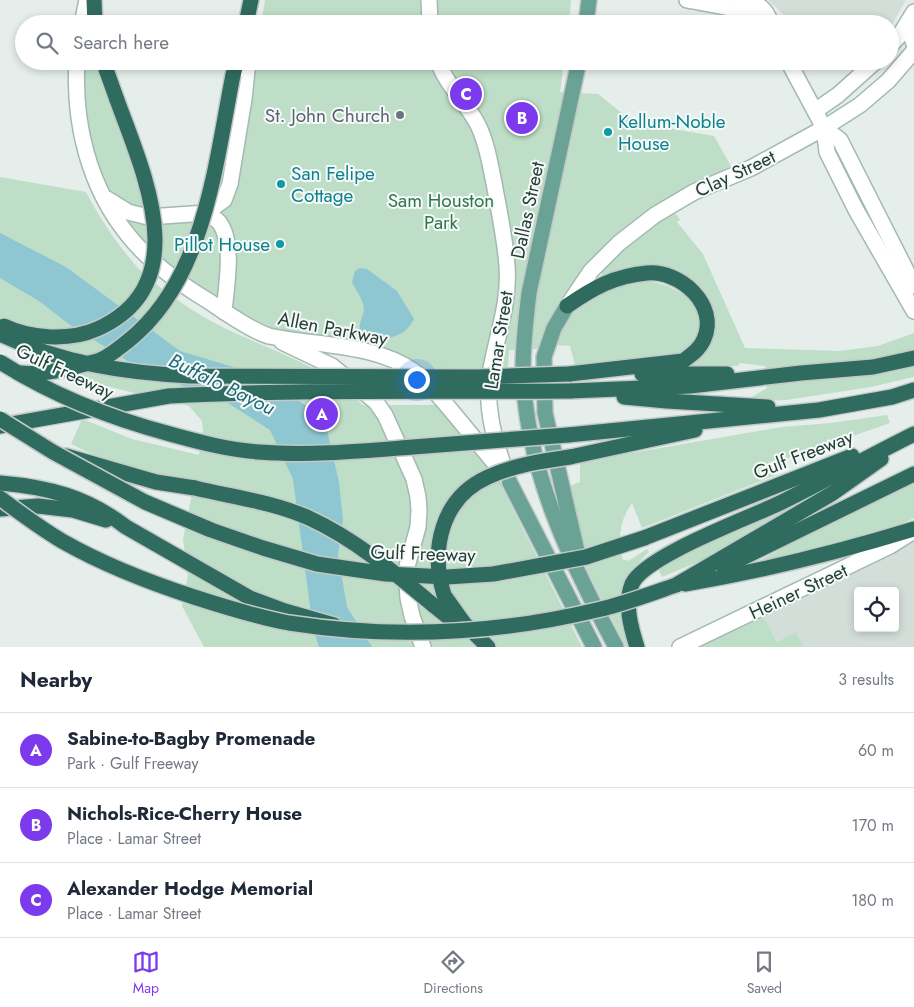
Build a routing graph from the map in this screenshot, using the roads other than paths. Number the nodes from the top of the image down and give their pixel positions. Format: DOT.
graph roads {
  1 [pos="87,0"];
  2 [pos="94,0"];
  3 [pos="253,0"];
  4 [pos="429,0"];
  5 [pos="589,0"];
  6 [pos="687,0"];
  7 [pos="737,0"];
  8 [pos="914,12"];
  9 [pos="84,15"];
  10 [pos="95,15"];
  11 [pos="249,15"];
  12 [pos="252,15"];
  13 [pos="430,15"];
  14 [pos="587,15"];
  15 [pos="751,15"];
  16 [pos="769,15"];
  17 [pos="914,34"];
  18 [pos="899,36"];
  19 [pos="914,44"];
  20 [pos="914,51"];
  21 [pos="899,68"];
  22 [pos="77,70"];
  23 [pos="106,70"];
  24 [pos="235,70"];
  25 [pos="247,70"];
  26 [pos="443,70"];
  27 [pos="577,70"];
  28 [pos="793,70"];
  29 [pos="866,70"];
  30 [pos="897,70"];
  31 [pos="814,111"];
  32 [pos="824,128"];
  33 [pos="105,198"];
  34 [pos="206,212"];
  35 [pos="881,239"];
  36 [pos="914,286"];
  37 [pos="567,306"];
  38 [pos="914,311"];
  39 [pos="224,312"];
  40 [pos="0,324"];
  41 [pos="0,334"];
  42 [pos="267,335"];
  43 [pos="914,358"];
  44 [pos="0,362"];
  45 [pos="0,369"];
  46 [pos="569,374"];
  47 [pos="753,376"];
  48 [pos="914,390"];
  49 [pos="570,391"];
  50 [pos="819,410"];
  51 [pos="770,414"];
  52 [pos="38,418"];
  53 [pos="0,419"];
  54 [pos="0,426"];
  55 [pos="914,434"];
  56 [pos="0,435"];
  57 [pos="53,452"];
  58 [pos="914,474"];
  59 [pos="508,481"];
  60 [pos="0,483"];
  61 [pos="0,498"];
  62 [pos="0,509"];
  63 [pos="126,527"];
  64 [pos="914,530"];
  65 [pos="676,585"];
  66 [pos="600,615"];
  67 [pos="350,630"];
  68 [pos="423,647"];
  69 [pos="488,647"];
  70 [pos="594,647"];
  71 [pos="616,647"];
  72 [pos="637,647"];
  73 [pos="680,647"];
  1 -- 9 [label="main road"];
  2 -- 10 [label="highway"];
  3 -- 11 [label="highway"];
  3 -- 12 [label="main road"];
  4 -- 13 [label="main road"];
  5 -- 14 [label="main road"];
  6 -- 15 [label="main road"];
  7 -- 16 [label="main road"];
  8 -- 18 [label="main road"];
  17 -- 19 [label="main road"];
  20 -- 21 [label="main road, Clay Street"];
  22 -- 33 [label="main road, Allen Parkway"];
  23 -- 40 [label="highway, bridge"];
  24 -- 45 [label="highway, bridge"];
  25 -- 34 [label="main road"];
  26 -- 59 [label="main road, Lamar Street"];
  27 -- 66 [label="main road, Dallas Street"];
  28 -- 31 [label="main road"];
  29 -- 31 [label="main road"];
  30 -- 32 [label="main road, Clay Street"];
  31 -- 32 [label="main road"];
  32 -- 35 [label="main road"];
  32 -- 37 [label="main road, Clay Street"];
  33 -- 34 [label="main road"];
  33 -- 39 [label="main road, Allen Parkway"];
  34 -- 39 [label="main road"];
  35 -- 36 [label="main road"];
  35 -- 38 [label="main road"];
  37 -- 46 [label="highway"];
  37 -- 66 [label="main road"];
  39 -- 42 [label="main road, Allen Parkway"];
  41 -- 46 [label="highway, bridge"];
  42 -- 59 [label="main road, Allen Parkway"];
  42 -- 68 [label="main road"];
  43 -- 47 [label="highway"];
  44 -- 51 [label="highway, Gulf Freeway, bridge"];
  46 -- 47 [label="highway"];
  47 -- 49 [label="highway"];
  48 -- 50 [label="highway, Gulf Freeway"];
  49 -- 50 [label="highway"];
  49 -- 52 [label="highway, bridge"];
  50 -- 51 [label="highway, Gulf Freeway"];
  51 -- 69 [label="highway, bridge"];
  52 -- 54 [label="highway"];
  52 -- 56 [label="highway"];
  53 -- 57 [label="highway, Gulf Freeway, bridge"];
  55 -- 57 [label="highway, Gulf Freeway, bridge"];
  55 -- 65 [label="highway"];
  55 -- 72 [label="highway"];
  57 -- 69 [label="highway, bridge"];
  58 -- 65 [label="highway"];
  59 -- 70 [label="main road, Allen Parkway"];
  60 -- 63 [label="highway"];
  61 -- 67 [label="highway, bridge"];
  62 -- 63 [label="highway"];
  63 -- 67 [label="highway, bridge"];
  64 -- 65 [label="highway"];
  64 -- 73 [label="main road, Heiner Street"];
  65 -- 67 [label="highway, bridge"];
  66 -- 71 [label="main road"];
}
